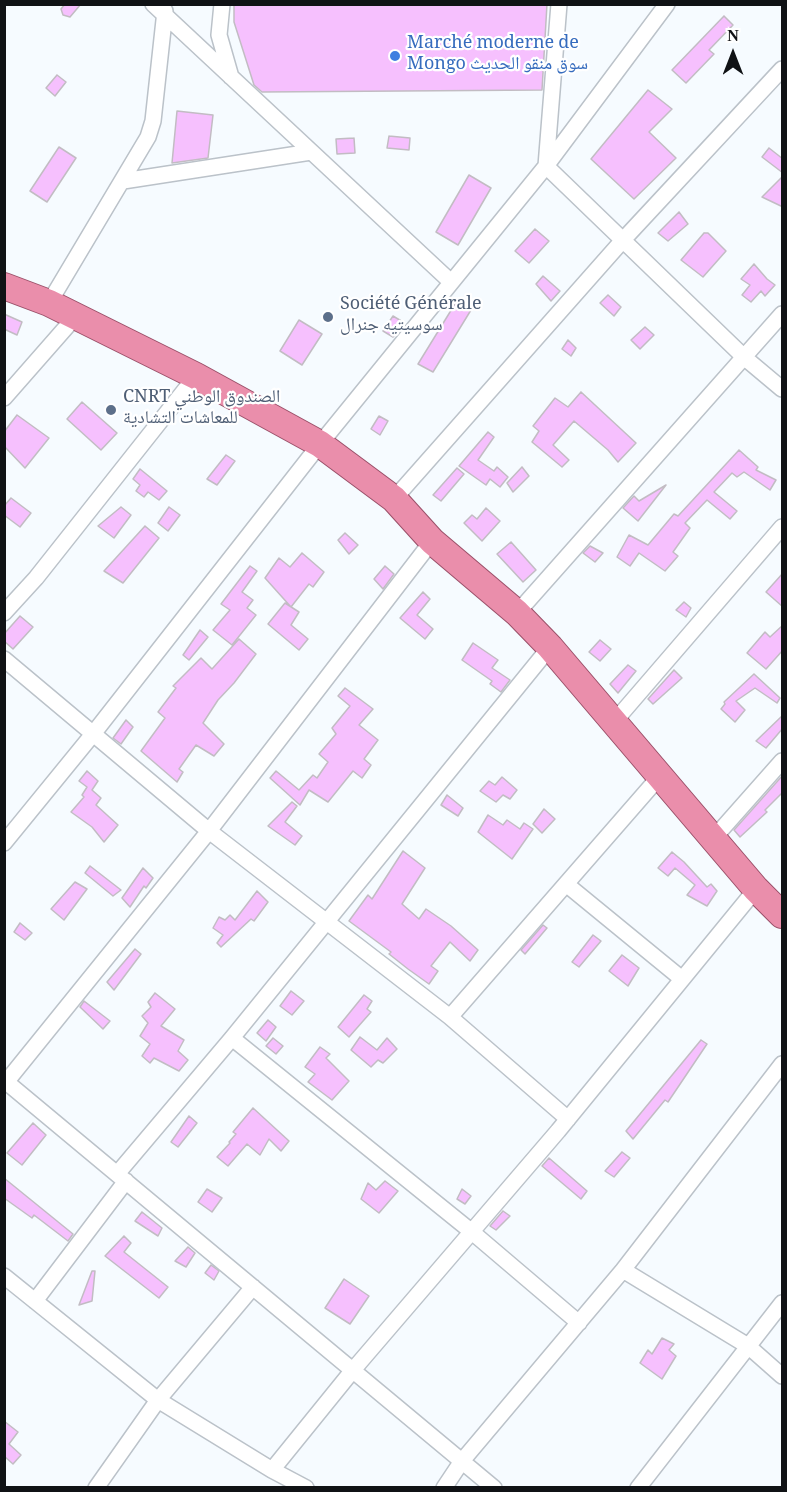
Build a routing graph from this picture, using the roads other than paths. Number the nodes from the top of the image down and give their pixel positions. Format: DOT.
graph roads {
  1 [pos="153,4"];
  2 [pos="222,4"];
  3 [pos="559,4"];
  4 [pos="667,4"];
  5 [pos="165,10"];
  6 [pos="783,69"];
  7 [pos="231,77"];
  8 [pos="311,152"];
  9 [pos="546,166"];
  10 [pos="123,181"];
  11 [pos="623,240"];
  12 [pos="451,282"];
  13 [pos="4,286"];
  14 [pos="49,303"];
  15 [pos="783,314"];
  16 [pos="76,316"];
  17 [pos="744,358"];
  18 [pos="196,376"];
  19 [pos="783,389"];
  20 [pos="4,398"];
  21 [pos="320,444"];
  22 [pos="394,499"];
  23 [pos="783,527"];
  24 [pos="432,541"];
  25 [pos="4,613"];
  26 [pos="517,613"];
  27 [pos="550,647"];
  28 [pos="4,659"];
  29 [pos="614,722"];
  30 [pos="93,734"];
  31 [pos="783,761"];
  32 [pos="660,776"];
  33 [pos="209,831"];
  34 [pos="713,838"];
  35 [pos="4,843"];
  36 [pos="566,884"];
  37 [pos="756,889"];
  38 [pos="783,915"];
  39 [pos="327,922"];
  40 [pos="682,979"];
  41 [pos="450,1017"];
  42 [pos="232,1038"];
  43 [pos="783,1064"];
  44 [pos="6,1080"];
  45 [pos="568,1119"];
  46 [pos="122,1178"];
  47 [pos="472,1232"];
  48 [pos="623,1270"];
  49 [pos="4,1276"];
  50 [pos="253,1287"];
  51 [pos="35,1300"];
  52 [pos="783,1303"];
  53 [pos="579,1323"];
  54 [pos="748,1346"];
  55 [pos="353,1370"];
  56 [pos="783,1376"];
  57 [pos="158,1400"];
  58 [pos="462,1461"];
  59 [pos="272,1470"];
  60 [pos="96,1488"];
  61 [pos="306,1488"];
  62 [pos="444,1488"];
  63 [pos="494,1488"];
  64 [pos="638,1488"];
  1 -- 5 [label="street"];
  2 -- 7 [label="street"];
  3 -- 9 [label="street"];
  4 -- 9 [label="street"];
  5 -- 7 [label="street"];
  5 -- 10 [label="street"];
  6 -- 11 [label="street"];
  7 -- 8 [label="street"];
  8 -- 10 [label="street"];
  8 -- 12 [label="street"];
  9 -- 11 [label="street"];
  9 -- 12 [label="street"];
  10 -- 14 [label="street"];
  11 -- 17 [label="street"];
  11 -- 22 [label="street"];
  12 -- 21 [label="street"];
  13 -- 14 [label="highway"];
  14 -- 16 [label="highway"];
  15 -- 17 [label="street"];
  16 -- 18 [label="highway"];
  16 -- 20 [label="street"];
  17 -- 19 [label="street"];
  17 -- 26 [label="street"];
  18 -- 21 [label="highway"];
  18 -- 25 [label="street"];
  21 -- 22 [label="highway"];
  21 -- 30 [label="street"];
  22 -- 24 [label="highway"];
  23 -- 29 [label="street"];
  24 -- 26 [label="highway"];
  24 -- 33 [label="street"];
  26 -- 27 [label="highway"];
  27 -- 29 [label="highway"];
  27 -- 39 [label="street"];
  28 -- 30 [label="street"];
  29 -- 32 [label="highway"];
  30 -- 33 [label="street"];
  30 -- 35 [label="street"];
  31 -- 34 [label="street"];
  32 -- 34 [label="highway"];
  32 -- 36 [label="street"];
  33 -- 39 [label="street"];
  33 -- 44 [label="street"];
  34 -- 37 [label="highway"];
  36 -- 40 [label="street"];
  36 -- 41 [label="street"];
  37 -- 38 [label="highway"];
  37 -- 40 [label="street"];
  39 -- 41 [label="street"];
  39 -- 42 [label="street"];
  40 -- 45 [label="street"];
  41 -- 45 [label="street"];
  42 -- 46 [label="street"];
  42 -- 47 [label="street"];
  43 -- 48 [label="street"];
  44 -- 46 [label="street"];
  45 -- 47 [label="street"];
  46 -- 50 [label="street"];
  46 -- 51 [label="street"];
  47 -- 53 [label="street"];
  47 -- 55 [label="street"];
  48 -- 53 [label="street"];
  48 -- 54 [label="street"];
  49 -- 51 [label="street"];
  50 -- 55 [label="street"];
  50 -- 57 [label="street"];
  51 -- 57 [label="street"];
  52 -- 54 [label="street"];
  53 -- 58 [label="street"];
  54 -- 56 [label="street"];
  54 -- 64 [label="street"];
  55 -- 58 [label="street"];
  55 -- 59 [label="street"];
  57 -- 59 [label="street"];
  57 -- 60 [label="street"];
  58 -- 62 [label="street"];
  58 -- 63 [label="street"];
  59 -- 61 [label="street"];
}
